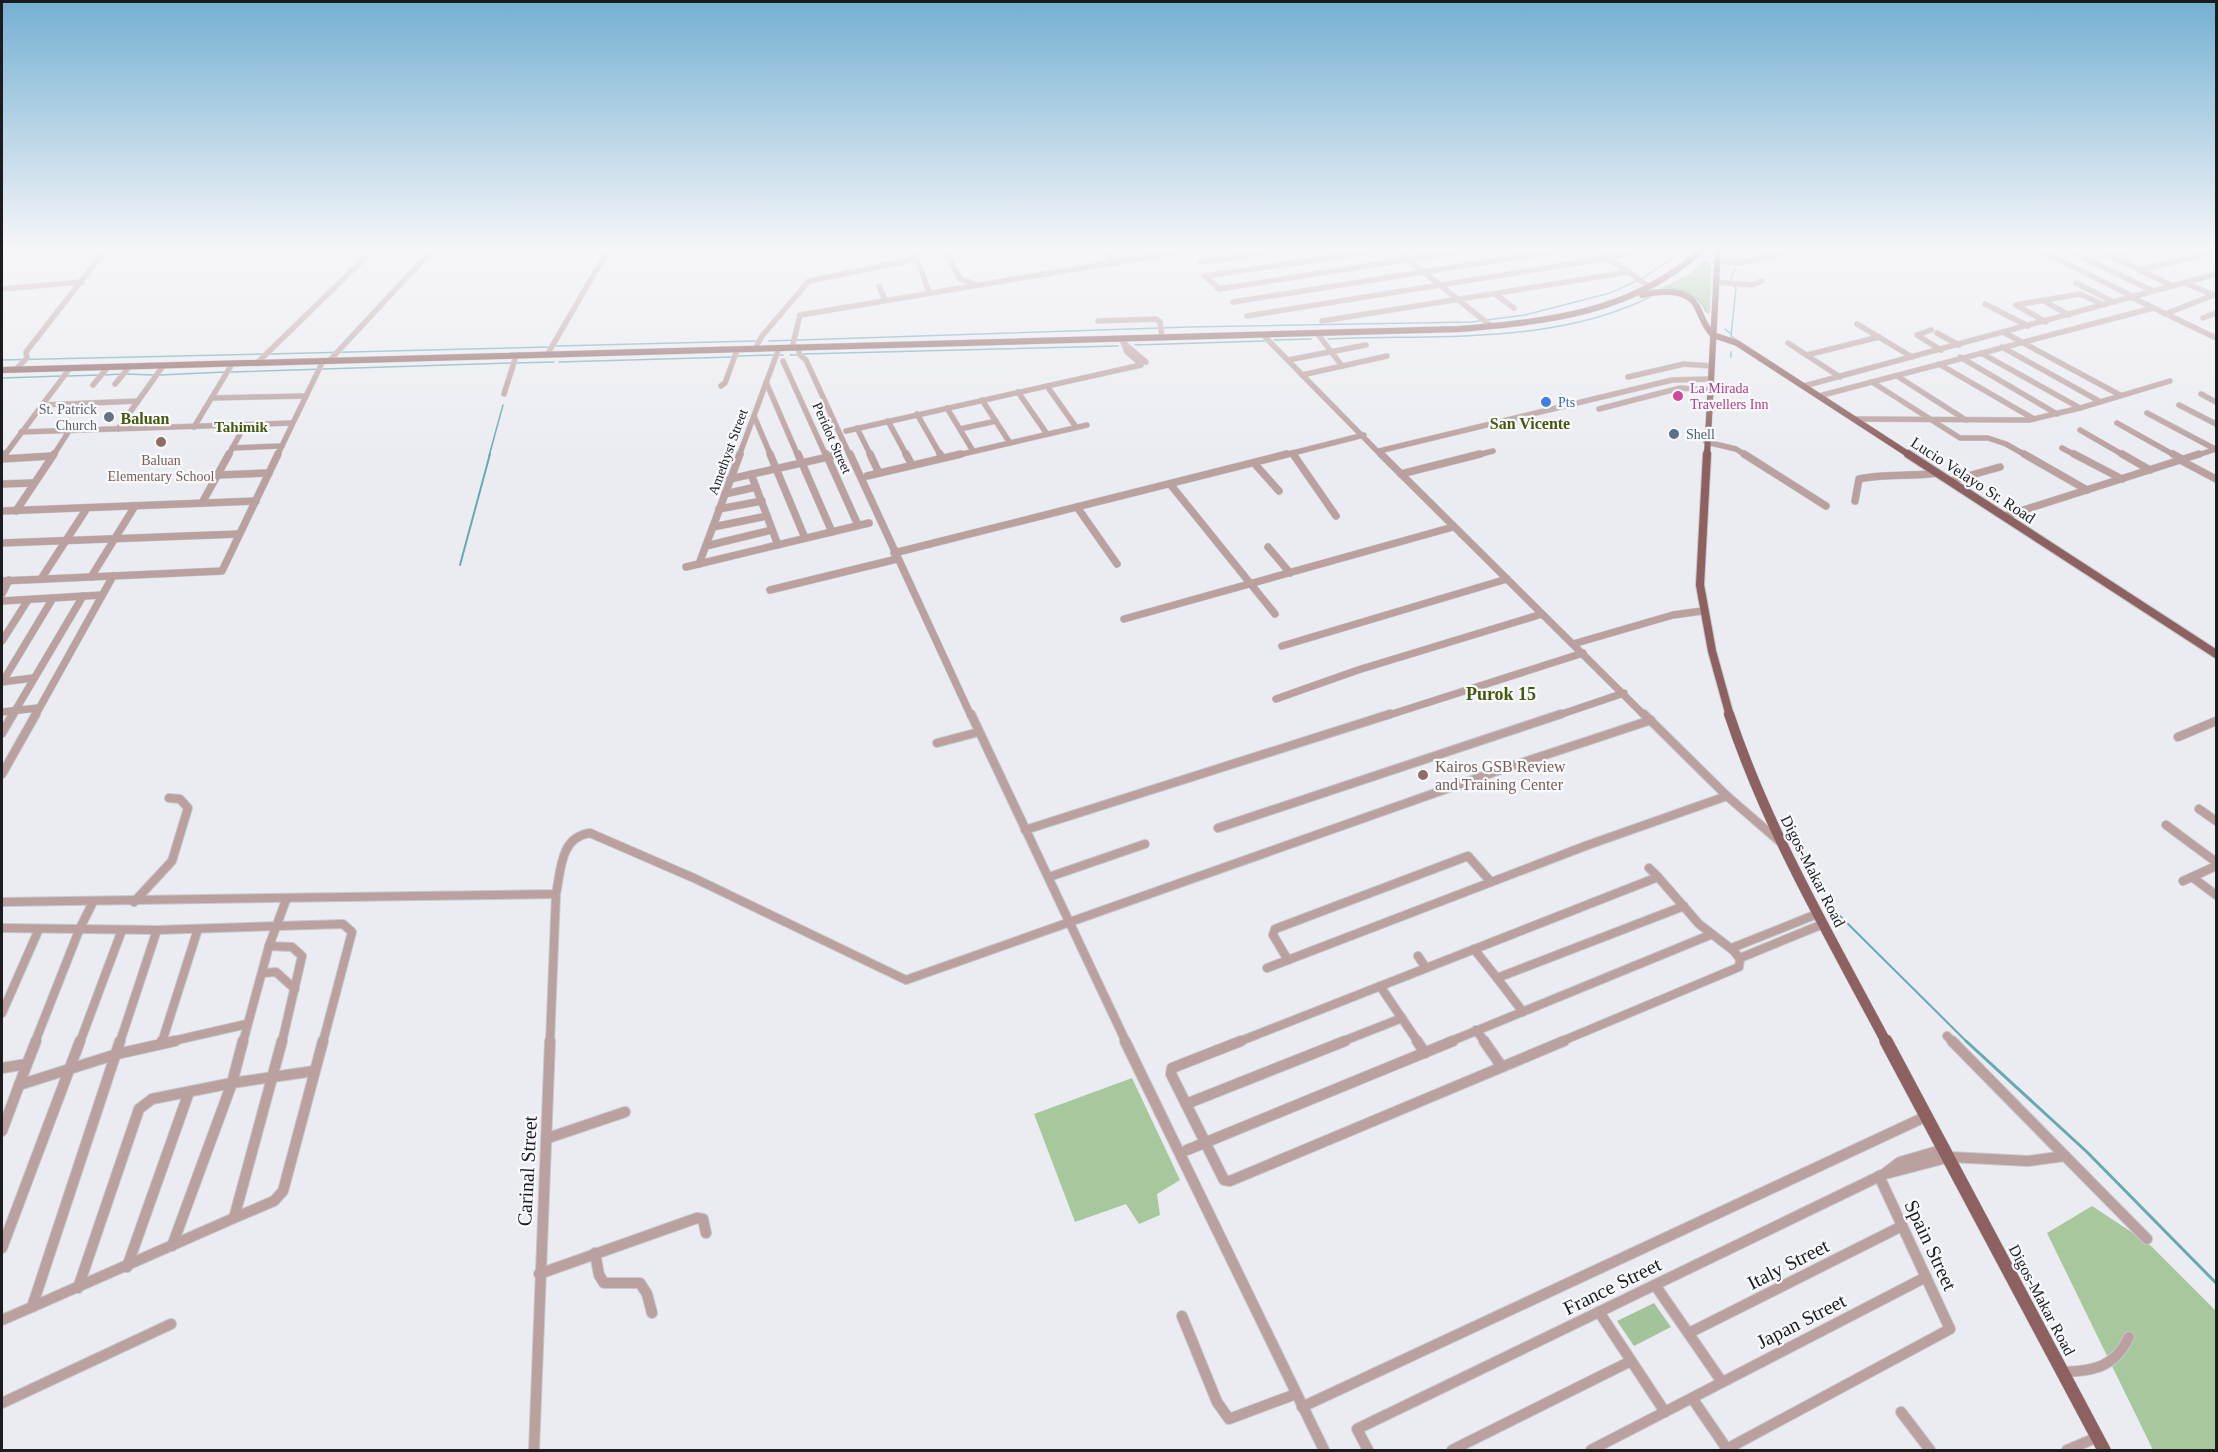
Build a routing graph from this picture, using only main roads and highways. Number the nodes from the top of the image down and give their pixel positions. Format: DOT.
graph roads {
  1 [pos="1558,316"];
  2 [pos="1700,316"];
  3 [pos="1714,316"];
  4 [pos="1713,335"];
  5 [pos="2,370"];
  6 [pos="2217,654"];
  7 [pos="2104,1450"];
  1 -- 5 [label="main road"];
  2 -- 4 [label="main road"];
  3 -- 4 [label="main road, Digos-Makar Road"];
  4 -- 6 [label="main road, Lucio Velayo Sr. Road"];
  4 -- 7 [label="main road, Digos-Makar Road"];
}
